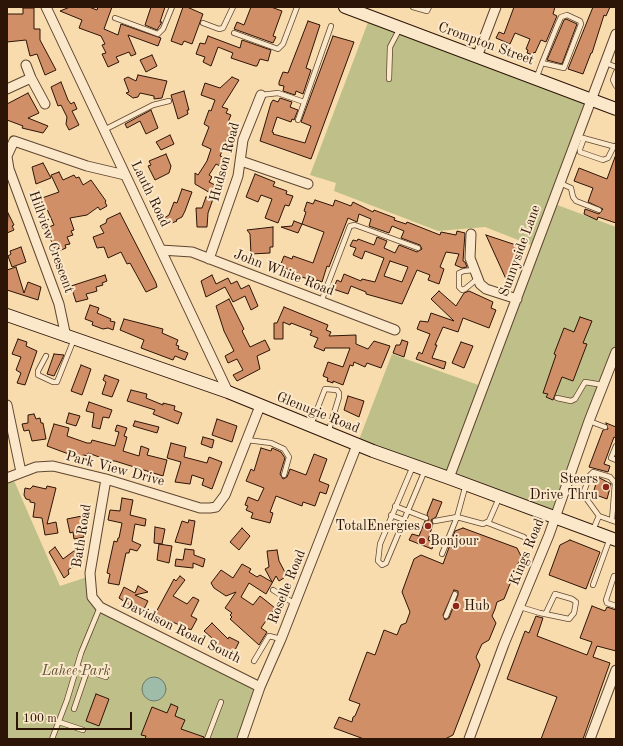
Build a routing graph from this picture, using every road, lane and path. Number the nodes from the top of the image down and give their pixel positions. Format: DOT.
graph roads {
  1 [pos="46,7"];
  2 [pos="172,7"];
  3 [pos="233,7"];
  4 [pos="297,7"];
  5 [pos="413,7"];
  6 [pos="429,7"];
  7 [pos="496,7"];
  8 [pos="353,8"];
  9 [pos="115,18"];
  10 [pos="203,23"];
  11 [pos="331,26"];
  12 [pos="400,28"];
  13 [pos="234,33"];
  14 [pos="616,34"];
  15 [pos="477,57"];
  16 [pos="542,63"];
  17 [pos="606,63"];
  18 [pos="26,65"];
  19 [pos="616,67"];
  20 [pos="616,72"];
  21 [pos="31,78"];
  22 [pos="389,79"];
  23 [pos="536,79"];
  24 [pos="616,86"];
  25 [pos="7,89"];
  26 [pos="261,96"];
  27 [pos="592,100"];
  28 [pos="169,101"];
  29 [pos="304,102"];
  30 [pos="44,104"];
  31 [pos="616,109"];
  32 [pos="298,120"];
  33 [pos="104,130"];
  34 [pos="581,137"];
  35 [pos="11,139"];
  36 [pos="615,146"];
  37 [pos="7,156"];
  38 [pos="241,161"];
  39 [pos="125,175"];
  40 [pos="560,183"];
  41 [pos="308,184"];
  42 [pos="600,210"];
  43 [pos="471,234"];
  44 [pos="418,248"];
  45 [pos="161,250"];
  46 [pos="209,259"];
  47 [pos="474,270"];
  48 [pos="477,279"];
  49 [pos="517,299"];
  50 [pos="321,302"];
  51 [pos="7,315"];
  52 [pos="395,330"];
  53 [pos="70,338"];
  54 [pos="616,352"];
  55 [pos="46,356"];
  56 [pos="603,384"];
  57 [pos="228,392"];
  58 [pos="557,398"];
  59 [pos="7,405"];
  60 [pos="260,406"];
  61 [pos="589,421"];
  62 [pos="310,426"];
  63 [pos="605,427"];
  64 [pos="328,434"];
  65 [pos="247,440"];
  66 [pos="357,445"];
  67 [pos="616,446"];
  68 [pos="616,460"];
  69 [pos="413,466"];
  70 [pos="425,470"];
  71 [pos="21,472"];
  72 [pos="284,475"];
  73 [pos="7,478"];
  74 [pos="449,478"];
  75 [pos="106,479"];
  76 [pos="466,484"];
  77 [pos="499,497"];
  78 [pos="395,506"];
  79 [pos="408,511"];
  80 [pos="391,515"];
  81 [pos="599,516"];
  82 [pos="457,517"];
  83 [pos="426,518"];
  84 [pos="555,518"];
  85 [pos="404,520"];
  86 [pos="435,521"];
  87 [pos="614,521"];
  88 [pos="488,522"];
  89 [pos="593,532"];
  90 [pos="524,537"];
  91 [pos="613,539"];
  92 [pos="442,554"];
  93 [pos="614,576"];
  94 [pos="593,586"];
  95 [pos="273,590"];
  96 [pos="455,594"];
  97 [pos="92,597"];
  98 [pos="295,604"];
  99 [pos="616,606"];
  100 [pos="100,607"];
  101 [pos="520,607"];
  102 [pos="546,613"];
  103 [pos="446,616"];
  104 [pos="281,639"];
  105 [pos="254,661"];
  106 [pos="77,667"];
  107 [pos="616,670"];
  108 [pos="87,671"];
  109 [pos="106,677"];
  110 [pos="260,687"];
  111 [pos="221,702"];
  112 [pos="74,709"];
  113 [pos="59,722"];
  114 [pos="83,730"];
  115 [pos="52,739"];
  116 [pos="207,739"];
  117 [pos="242,739"];
  118 [pos="469,739"];
  119 [pos="590,739"];
  1 -- 33 [label="street, Lauth Road"];
  2 -- 9 [label="lane"];
  3 -- 10 [label="lane"];
  4 -- 13 [label="lane"];
  5 -- 6 [label="lane"];
  7 -- 15 [label="street"];
  8 -- 12 [label="street, Crompton Street"];
  11 -- 29 [label="lane"];
  12 -- 15 [label="street, Crompton Street"];
  12 -- 22 [label="lane"];
  14 -- 17 [label="street, Sunnyside Lane"];
  15 -- 23 [label="street, Crompton Street"];
  16 -- 16 [label="lane"];
  16 -- 23 [label="lane"];
  17 -- 19 [label="lane"];
  17 -- 27 [label="street, Sunnyside Lane"];
  18 -- 21 [label="street"];
  20 -- 24 [label="lane"];
  21 -- 25 [label="street"];
  21 -- 30 [label="street"];
  23 -- 27 [label="street, Crompton Street"];
  26 -- 29 [label="lane"];
  26 -- 38 [label="street, Hudson Road"];
  27 -- 31 [label="street, Crompton Street"];
  27 -- 34 [label="street, Sunnyside Lane"];
  28 -- 33 [label="lane"];
  29 -- 32 [label="lane"];
  33 -- 39 [label="street, Lauth Road"];
  34 -- 36 [label="lane"];
  34 -- 36 [label="lane"];
  34 -- 40 [label="street, Sunnyside Lane"];
  35 -- 37 [label="street, Hillview Crescent"];
  35 -- 39 [label="street, Hillview Crescent"];
  37 -- 53 [label="street, Hillview Crescent"];
  38 -- 41 [label="street"];
  38 -- 46 [label="street, Hudson Road"];
  39 -- 45 [label="street, Lauth Road"];
  40 -- 42 [label="lane"];
  40 -- 49 [label="street, Sunnyside Lane"];
  43 -- 47 [label="street"];
  44 -- 50 [label="lane"];
  45 -- 46 [label="street, John White Road"];
  45 -- 57 [label="street, Lauth Road"];
  46 -- 50 [label="street, John White Road"];
  47 -- 48 [label="street"];
  47 -- 48 [label="lane"];
  48 -- 49 [label="street"];
  49 -- 74 [label="street, Sunnyside Lane"];
  50 -- 52 [label="street, John White Road"];
  51 -- 53 [label="street, Glenugie Road"];
  53 -- 55 [label="lane"];
  53 -- 57 [label="street, Glenugie Road"];
  54 -- 56 [label="street, Kings Road"];
  56 -- 58 [label="lane"];
  56 -- 61 [label="street, Kings Road"];
  57 -- 60 [label="street, Glenugie Road"];
  59 -- 71 [label="street"];
  60 -- 62 [label="street, Glenugie Road"];
  60 -- 65 [label="street"];
  61 -- 63 [label="lane"];
  61 -- 84 [label="street, Kings Road"];
  62 -- 64 [label="street, Glenugie Road"];
  62 -- 64 [label="lane"];
  64 -- 66 [label="street, Glenugie Road"];
  65 -- 72 [label="lane"];
  65 -- 75 [label="street, Park View Drive"];
  66 -- 69 [label="street, Glenugie Road"];
  66 -- 98 [label="street, Roselle Road"];
  67 -- 68 [label="lane"];
  69 -- 70 [label="street, Glenugie Road"];
  69 -- 78 [label="lane"];
  70 -- 74 [label="street, Glenugie Road"];
  70 -- 79 [label="lane"];
  71 -- 73 [label="street, Park View Drive"];
  71 -- 75 [label="street, Park View Drive"];
  74 -- 76 [label="street, Glenugie Road"];
  75 -- 97 [label="street, Bath Road"];
  76 -- 77 [label="street, Glenugie Road"];
  76 -- 82 [label="lane"];
  77 -- 84 [label="street, Glenugie Road"];
  77 -- 88 [label="lane"];
  78 -- 79 [label="lane"];
  78 -- 80 [label="lane"];
  79 -- 83 [label="lane"];
  79 -- 85 [label="lane"];
  80 -- 85 [label="lane"];
  80 -- 85 [label="lane"];
  81 -- 87 [label="lane"];
  81 -- 87 [label="lane"];
  81 -- 89 [label="lane"];
  82 -- 86 [label="lane"];
  82 -- 88 [label="lane"];
  82 -- 92 [label="lane"];
  84 -- 89 [label="street, Glenugie Road"];
  84 -- 101 [label="street, Kings Road"];
  88 -- 90 [label="lane"];
  89 -- 91 [label="street, Glenugie Road"];
  91 -- 94 [label="lane"];
  93 -- 99 [label="lane"];
  95 -- 98 [label="lane"];
  96 -- 103 [label="lane"];
  97 -- 100 [label="street, Davidson Road South"];
  98 -- 104 [label="street, Roselle Road"];
  100 -- 106 [label="lane"];
  100 -- 110 [label="street, Davidson Road South"];
  101 -- 102 [label="lane"];
  101 -- 118 [label="street, Kings Road"];
  102 -- 102 [label="lane"];
  104 -- 105 [label="lane"];
  104 -- 110 [label="street, Roselle Road"];
  106 -- 108 [label="lane"];
  106 -- 113 [label="lane"];
  107 -- 119 [label="street"];
  108 -- 109 [label="lane"];
  108 -- 112 [label="lane"];
  110 -- 117 [label="street, Roselle Road"];
  111 -- 116 [label="lane"];
  113 -- 114 [label="lane"];
  113 -- 115 [label="lane"];
}
